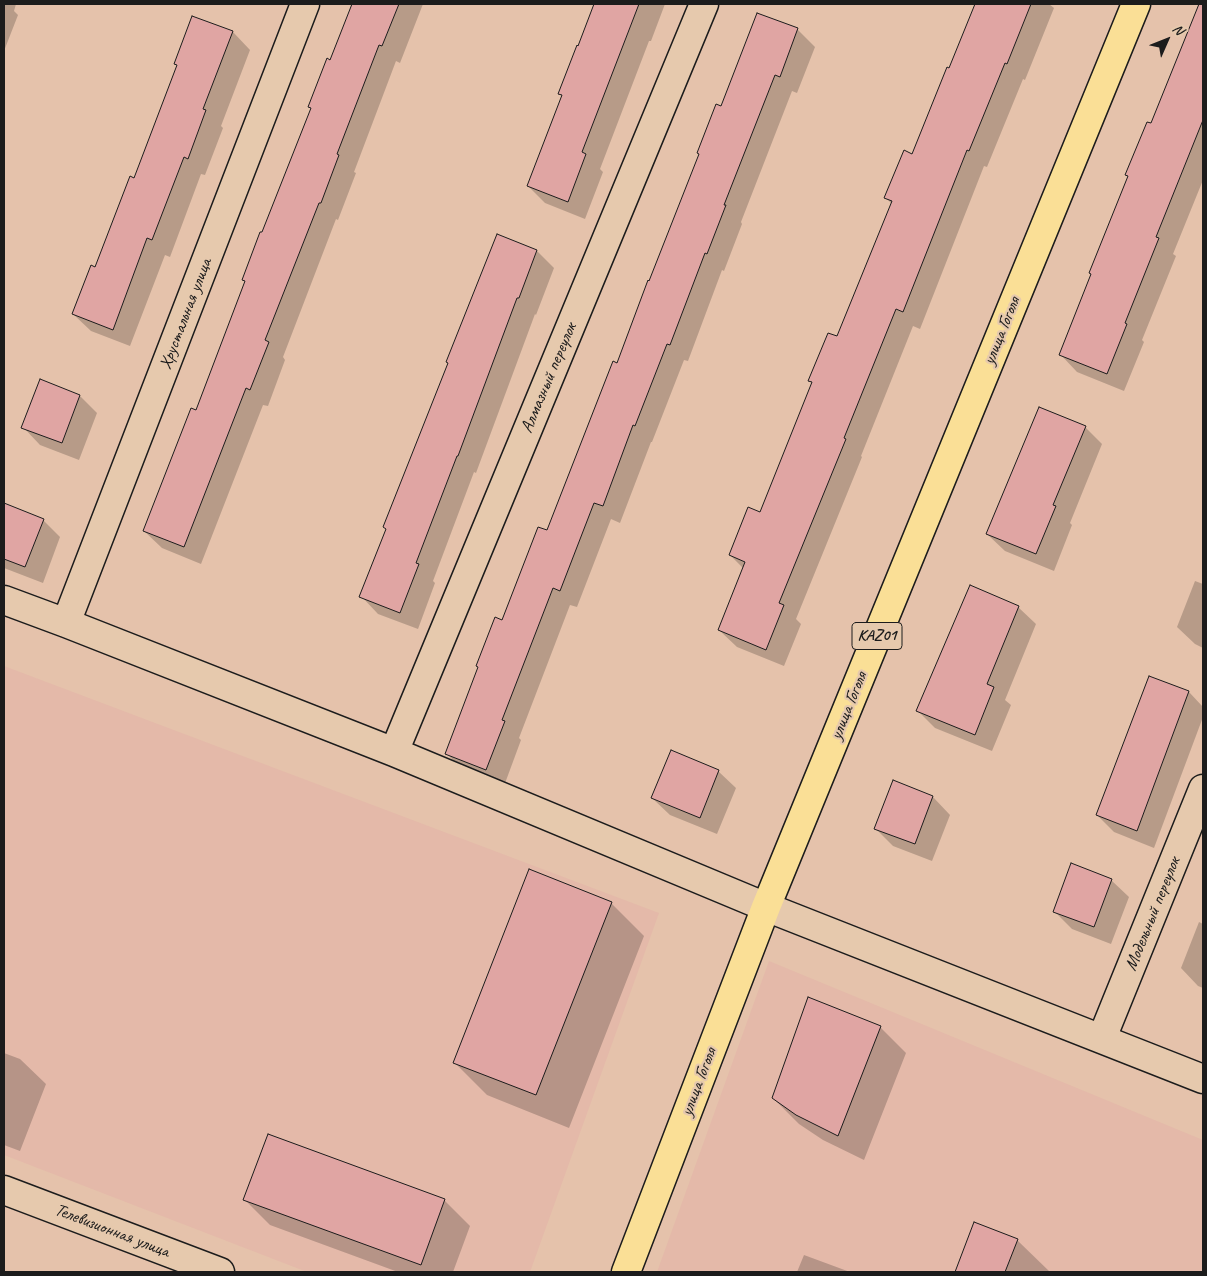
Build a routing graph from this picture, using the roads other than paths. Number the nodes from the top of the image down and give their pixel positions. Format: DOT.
graph roads {
  1 [pos="305,4"];
  2 [pos="704,4"];
  3 [pos="1136,4"];
  4 [pos="4,600"];
  5 [pos="66,623"];
  6 [pos="394,752"];
  7 [pos="1203,789"];
  8 [pos="766,907"];
  9 [pos="1102,1038"];
  10 [pos="1203,1079"];
  11 [pos="4,1190"];
  12 [pos="220,1272"];
  13 [pos="626,1272"];
  1 -- 5 [label="street, Хрустальная улица"];
  2 -- 6 [label="street, Алмазный переулок"];
  3 -- 8 [label="highway, улица Гоголя / KАZ01"];
  4 -- 5 [label="street"];
  5 -- 6 [label="street"];
  6 -- 8 [label="street"];
  7 -- 9 [label="street, Модельный переулок"];
  8 -- 9 [label="street"];
  8 -- 13 [label="highway, улица Гоголя / KАZ01"];
  9 -- 10 [label="street"];
  11 -- 12 [label="street, Телевизионная улица"];
}
